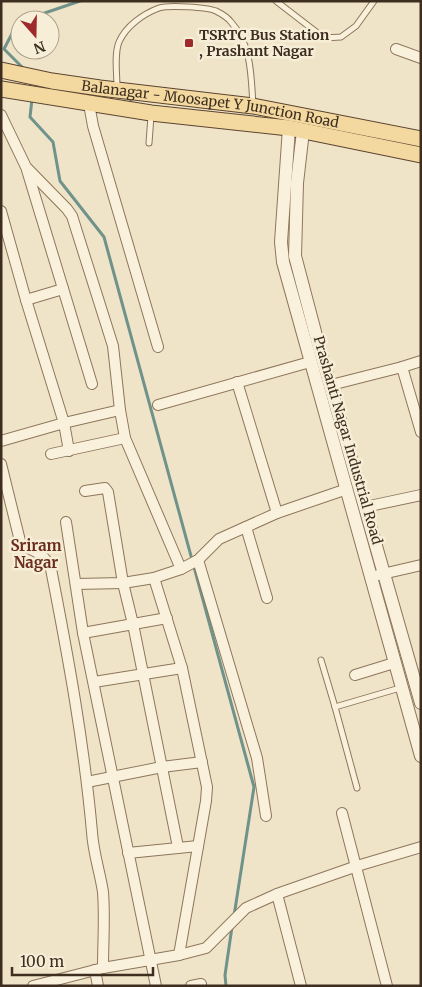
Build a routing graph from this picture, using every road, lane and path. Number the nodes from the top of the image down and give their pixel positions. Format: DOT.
graph roads {
  1 [pos="276,1"];
  2 [pos="374,1"];
  3 [pos="396,49"];
  4 [pos="421,58"];
  5 [pos="1,70"];
  6 [pos="1,89"];
  7 [pos="118,91"];
  8 [pos="89,104"];
  9 [pos="254,106"];
  10 [pos="151,113"];
  11 [pos="1,115"];
  12 [pos="296,130"];
  13 [pos="421,140"];
  14 [pos="149,143"];
  15 [pos="421,155"];
  16 [pos="26,167"];
  17 [pos="1,211"];
  18 [pos="63,289"];
  19 [pos="26,300"];
  20 [pos="158,347"];
  21 [pos="421,361"];
  22 [pos="310,362"];
  23 [pos="402,367"];
  24 [pos="237,382"];
  25 [pos="92,384"];
  26 [pos="331,385"];
  27 [pos="158,405"];
  28 [pos="120,410"];
  29 [pos="64,423"];
  30 [pos="421,432"];
  31 [pos="125,438"];
  32 [pos="1,441"];
  33 [pos="69,451"];
  34 [pos="51,454"];
  35 [pos="1,464"];
  36 [pos="347,489"];
  37 [pos="85,491"];
  38 [pos="421,495"];
  39 [pos="365,508"];
  40 [pos="277,513"];
  41 [pos="66,522"];
  42 [pos="246,527"];
  43 [pos="197,560"];
  44 [pos="421,565"];
  45 [pos="181,569"];
  46 [pos="385,574"];
  47 [pos="372,577"];
  48 [pos="154,578"];
  49 [pos="123,583"];
  50 [pos="76,584"];
  51 [pos="267,598"];
  52 [pos="167,618"];
  53 [pos="133,624"];
  54 [pos="84,633"];
  55 [pos="321,660"];
  56 [pos="394,663"];
  57 [pos="182,668"];
  58 [pos="143,674"];
  59 [pos="355,675"];
  60 [pos="94,682"];
  61 [pos="401,688"];
  62 [pos="421,702"];
  63 [pos="335,707"];
  64 [pos="421,756"];
  65 [pos="202,762"];
  66 [pos="162,767"];
  67 [pos="112,776"];
  68 [pos="87,782"];
  69 [pos="357,788"];
  70 [pos="342,813"];
  71 [pos="266,816"];
  72 [pos="198,846"];
  73 [pos="178,847"];
  74 [pos="421,847"];
  75 [pos="128,853"];
  76 [pos="356,866"];
  77 [pos="277,894"];
  78 [pos="179,955"];
  79 [pos="150,959"];
  80 [pos="99,969"];
  81 [pos="33,986"];
  82 [pos="98,986"];
  83 [pos="156,986"];
  84 [pos="301,986"];
  85 [pos="387,986"];
  1 -- 2 [label="lane"];
  3 -- 4 [label="street"];
  5 -- 7 [label="main road, Balanagar - Moosapet Y Junction Road"];
  6 -- 8 [label="main road"];
  7 -- 9 [label="main road, Balanagar - Moosapet Y Junction Road"];
  7 -- 9 [label="lane"];
  8 -- 10 [label="main road"];
  8 -- 20 [label="street"];
  9 -- 13 [label="main road, Balanagar - Moosapet Y Junction Road"];
  10 -- 12 [label="main road"];
  10 -- 14 [label="lane"];
  11 -- 16 [label="street"];
  12 -- 15 [label="main road"];
  12 -- 22 [label="street, Prashanti Nagar Industrial Road"];
  12 -- 26 [label="street, Prashanti Nagar Industrial Road"];
  16 -- 18 [label="street"];
  16 -- 28 [label="street"];
  17 -- 19 [label="street"];
  18 -- 19 [label="street"];
  18 -- 25 [label="street"];
  19 -- 29 [label="street"];
  21 -- 23 [label="street"];
  22 -- 24 [label="street"];
  22 -- 36 [label="street, Prashanti Nagar Industrial Road"];
  23 -- 26 [label="street"];
  23 -- 30 [label="street"];
  24 -- 27 [label="street"];
  24 -- 40 [label="street"];
  26 -- 39 [label="street, Prashanti Nagar Industrial Road"];
  28 -- 29 [label="street"];
  28 -- 31 [label="street"];
  29 -- 32 [label="street"];
  29 -- 33 [label="street"];
  31 -- 33 [label="street"];
  31 -- 45 [label="street"];
  33 -- 34 [label="street"];
  35 -- 68 [label="street"];
  36 -- 40 [label="street"];
  36 -- 47 [label="street, Prashanti Nagar Industrial Road"];
  37 -- 49 [label="street"];
  38 -- 39 [label="street"];
  39 -- 46 [label="street, Prashanti Nagar Industrial Road"];
  40 -- 42 [label="street"];
  41 -- 50 [label="street"];
  42 -- 43 [label="street"];
  42 -- 51 [label="street"];
  43 -- 45 [label="street"];
  43 -- 71 [label="street"];
  44 -- 46 [label="street"];
  45 -- 48 [label="street"];
  46 -- 47 [label="street"];
  46 -- 62 [label="street, Prashanti Nagar Industrial Road"];
  47 -- 56 [label="street, Prashanti Nagar Industrial Road"];
  48 -- 49 [label="street"];
  48 -- 52 [label="street"];
  49 -- 50 [label="street"];
  49 -- 53 [label="street"];
  50 -- 54 [label="street"];
  52 -- 53 [label="street"];
  52 -- 57 [label="street"];
  53 -- 54 [label="street"];
  53 -- 58 [label="street"];
  54 -- 60 [label="street"];
  55 -- 63 [label="lane"];
  56 -- 59 [label="street"];
  56 -- 61 [label="street, Prashanti Nagar Industrial Road"];
  57 -- 58 [label="street"];
  57 -- 65 [label="street"];
  58 -- 60 [label="street"];
  58 -- 66 [label="street"];
  60 -- 67 [label="street"];
  61 -- 63 [label="lane"];
  61 -- 64 [label="street, Prashanti Nagar Industrial Road"];
  63 -- 69 [label="lane"];
  65 -- 66 [label="street"];
  65 -- 72 [label="street"];
  66 -- 67 [label="street"];
  66 -- 73 [label="street"];
  67 -- 68 [label="street"];
  67 -- 75 [label="street"];
  68 -- 80 [label="street"];
  70 -- 76 [label="street"];
  72 -- 73 [label="street"];
  72 -- 78 [label="street"];
  73 -- 75 [label="street"];
  74 -- 76 [label="street"];
  75 -- 79 [label="street"];
  76 -- 77 [label="street"];
  76 -- 85 [label="street"];
  77 -- 78 [label="street"];
  77 -- 84 [label="street"];
  78 -- 79 [label="street"];
  79 -- 80 [label="street"];
  79 -- 83 [label="street"];
  80 -- 81 [label="street"];
  80 -- 82 [label="street"];
}
